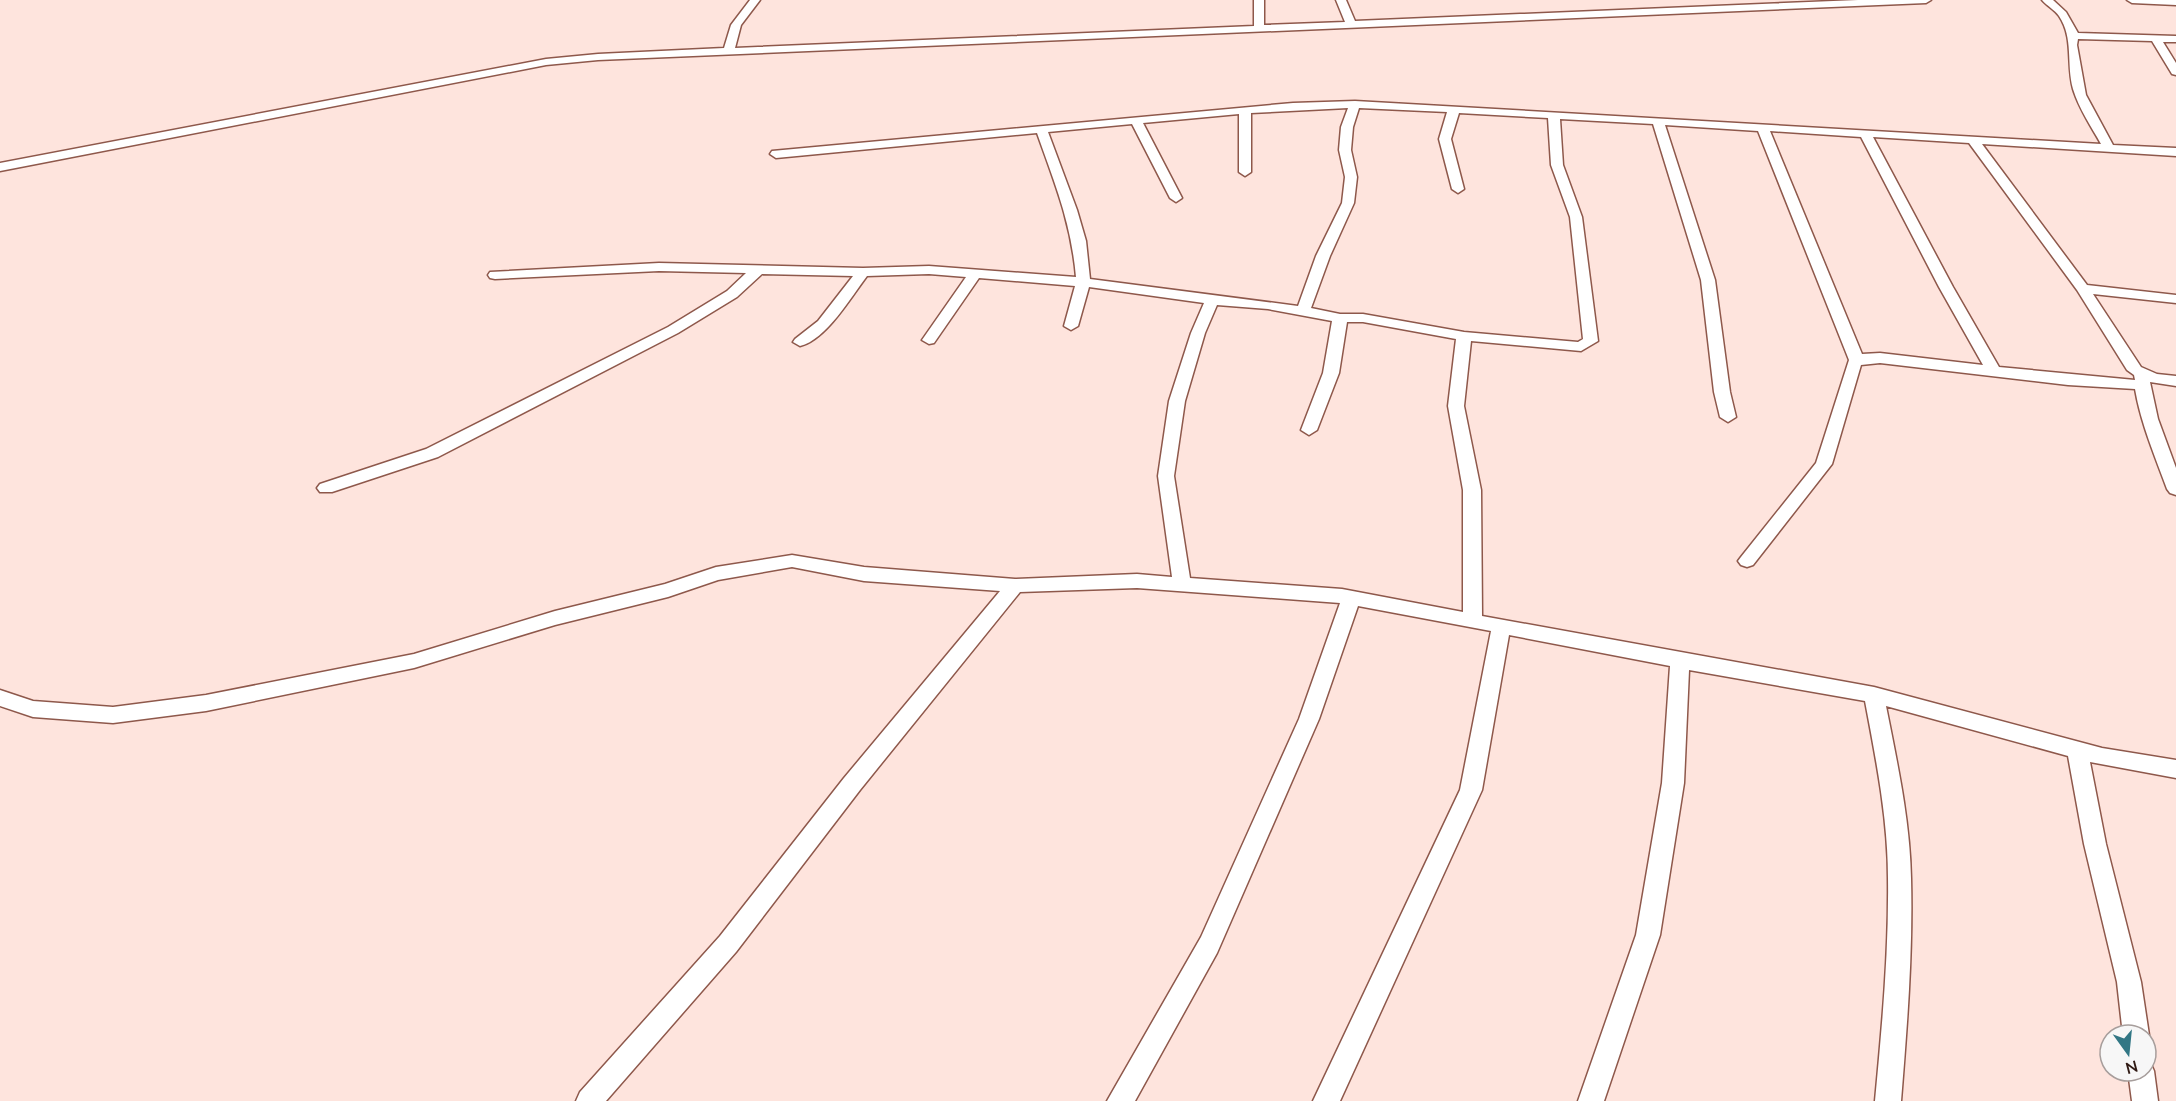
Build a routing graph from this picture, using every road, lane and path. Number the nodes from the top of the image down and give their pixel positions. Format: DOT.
graph roads {
  1 [pos="755,0"];
  2 [pos="1259,0"];
  3 [pos="1341,0"];
  4 [pos="1926,0"];
  5 [pos="2047,0"];
  6 [pos="2132,0"];
  7 [pos="2149,1"];
  8 [pos="2161,1"];
  9 [pos="1820,2"];
  10 [pos="2176,2"];
  11 [pos="1658,5"];
  12 [pos="2176,10"];
  13 [pos="1350,24"];
  14 [pos="1259,28"];
  15 [pos="2074,36"];
  16 [pos="2156,39"];
  17 [pos="2176,39"];
  18 [pos="729,51"];
  19 [pos="2176,72"];
  20 [pos="1355,104"];
  21 [pos="1454,109"];
  22 [pos="1245,111"];
  23 [pos="1554,116"];
  24 [pos="1137,122"];
  25 [pos="1658,122"];
  26 [pos="1762,127"];
  27 [pos="1042,130"];
  28 [pos="1865,133"];
  29 [pos="1972,139"];
  30 [pos="2109,148"];
  31 [pos="2176,152"];
  32 [pos="776,154"];
  33 [pos="0,167"];
  34 [pos="1245,172"];
  35 [pos="1458,189"];
  36 [pos="1176,198"];
  37 [pos="759,269"];
  38 [pos="863,272"];
  39 [pos="976,273"];
  40 [pos="495,275"];
  41 [pos="1083,282"];
  42 [pos="2083,289"];
  43 [pos="2176,299"];
  44 [pos="1212,300"];
  45 [pos="1303,311"];
  46 [pos="1340,318"];
  47 [pos="1071,326"];
  48 [pos="1464,336"];
  49 [pos="929,340"];
  50 [pos="800,342"];
  51 [pos="1857,361"];
  52 [pos="1993,370"];
  53 [pos="2143,380"];
  54 [pos="2176,381"];
  55 [pos="1728,417"];
  56 [pos="1309,430"];
  57 [pos="326,488"];
  58 [pos="2176,489"];
  59 [pos="1747,561"];
  60 [pos="1182,585"];
  61 [pos="1015,586"];
  62 [pos="1351,598"];
  63 [pos="1473,621"];
  64 [pos="1501,627"];
  65 [pos="1680,661"];
  66 [pos="1874,695"];
  67 [pos="0,698"];
  68 [pos="2077,750"];
  69 [pos="2176,769"];
  70 [pos="2134,1023"];
  71 [pos="2143,1083"];
  72 [pos="590,1101"];
  73 [pos="1120,1101"];
  74 [pos="1326,1101"];
  75 [pos="1591,1101"];
  76 [pos="1888,1101"];
  77 [pos="2145,1101"];
  1 -- 18 [label="street"];
  2 -- 14 [label="street"];
  3 -- 13 [label="street"];
  4 -- 9 [label="street"];
  5 -- 15 [label="street"];
  6 -- 7 [label="street"];
  7 -- 8 [label="street"];
  8 -- 10 [label="street"];
  8 -- 12 [label="street"];
  9 -- 11 [label="street"];
  11 -- 13 [label="street"];
  13 -- 14 [label="street"];
  14 -- 18 [label="street"];
  15 -- 16 [label="street"];
  15 -- 30 [label="street"];
  16 -- 17 [label="street"];
  16 -- 19 [label="street"];
  18 -- 33 [label="street"];
  20 -- 21 [label="street"];
  20 -- 22 [label="street"];
  20 -- 45 [label="street"];
  21 -- 23 [label="street"];
  21 -- 35 [label="street"];
  22 -- 24 [label="street"];
  22 -- 34 [label="street"];
  23 -- 25 [label="street"];
  23 -- 48 [label="street"];
  24 -- 27 [label="street"];
  24 -- 36 [label="street"];
  25 -- 26 [label="street"];
  25 -- 55 [label="street"];
  26 -- 28 [label="street"];
  26 -- 51 [label="street"];
  27 -- 32 [label="street"];
  27 -- 41 [label="street"];
  28 -- 29 [label="street"];
  28 -- 52 [label="street"];
  29 -- 30 [label="street"];
  29 -- 42 [label="street"];
  30 -- 31 [label="street"];
  37 -- 38 [label="street"];
  37 -- 40 [label="street"];
  37 -- 57 [label="street"];
  38 -- 39 [label="street"];
  38 -- 50 [label="street"];
  39 -- 41 [label="street"];
  39 -- 49 [label="street"];
  41 -- 44 [label="street"];
  41 -- 47 [label="street"];
  42 -- 43 [label="street"];
  42 -- 53 [label="street"];
  44 -- 45 [label="street"];
  44 -- 60 [label="street"];
  45 -- 46 [label="street"];
  46 -- 48 [label="street"];
  46 -- 56 [label="street"];
  48 -- 63 [label="street"];
  51 -- 52 [label="street"];
  51 -- 59 [label="street"];
  52 -- 53 [label="street"];
  53 -- 54 [label="street"];
  53 -- 58 [label="street"];
  60 -- 61 [label="street"];
  60 -- 62 [label="street"];
  61 -- 67 [label="street"];
  61 -- 72 [label="street"];
  62 -- 63 [label="street"];
  62 -- 73 [label="street"];
  63 -- 64 [label="street"];
  64 -- 65 [label="street"];
  64 -- 74 [label="street"];
  65 -- 66 [label="street"];
  65 -- 75 [label="street"];
  66 -- 68 [label="street"];
  66 -- 76 [label="street"];
  68 -- 69 [label="street"];
  68 -- 70 [label="street"];
  71 -- 77 [label="street"];
}
